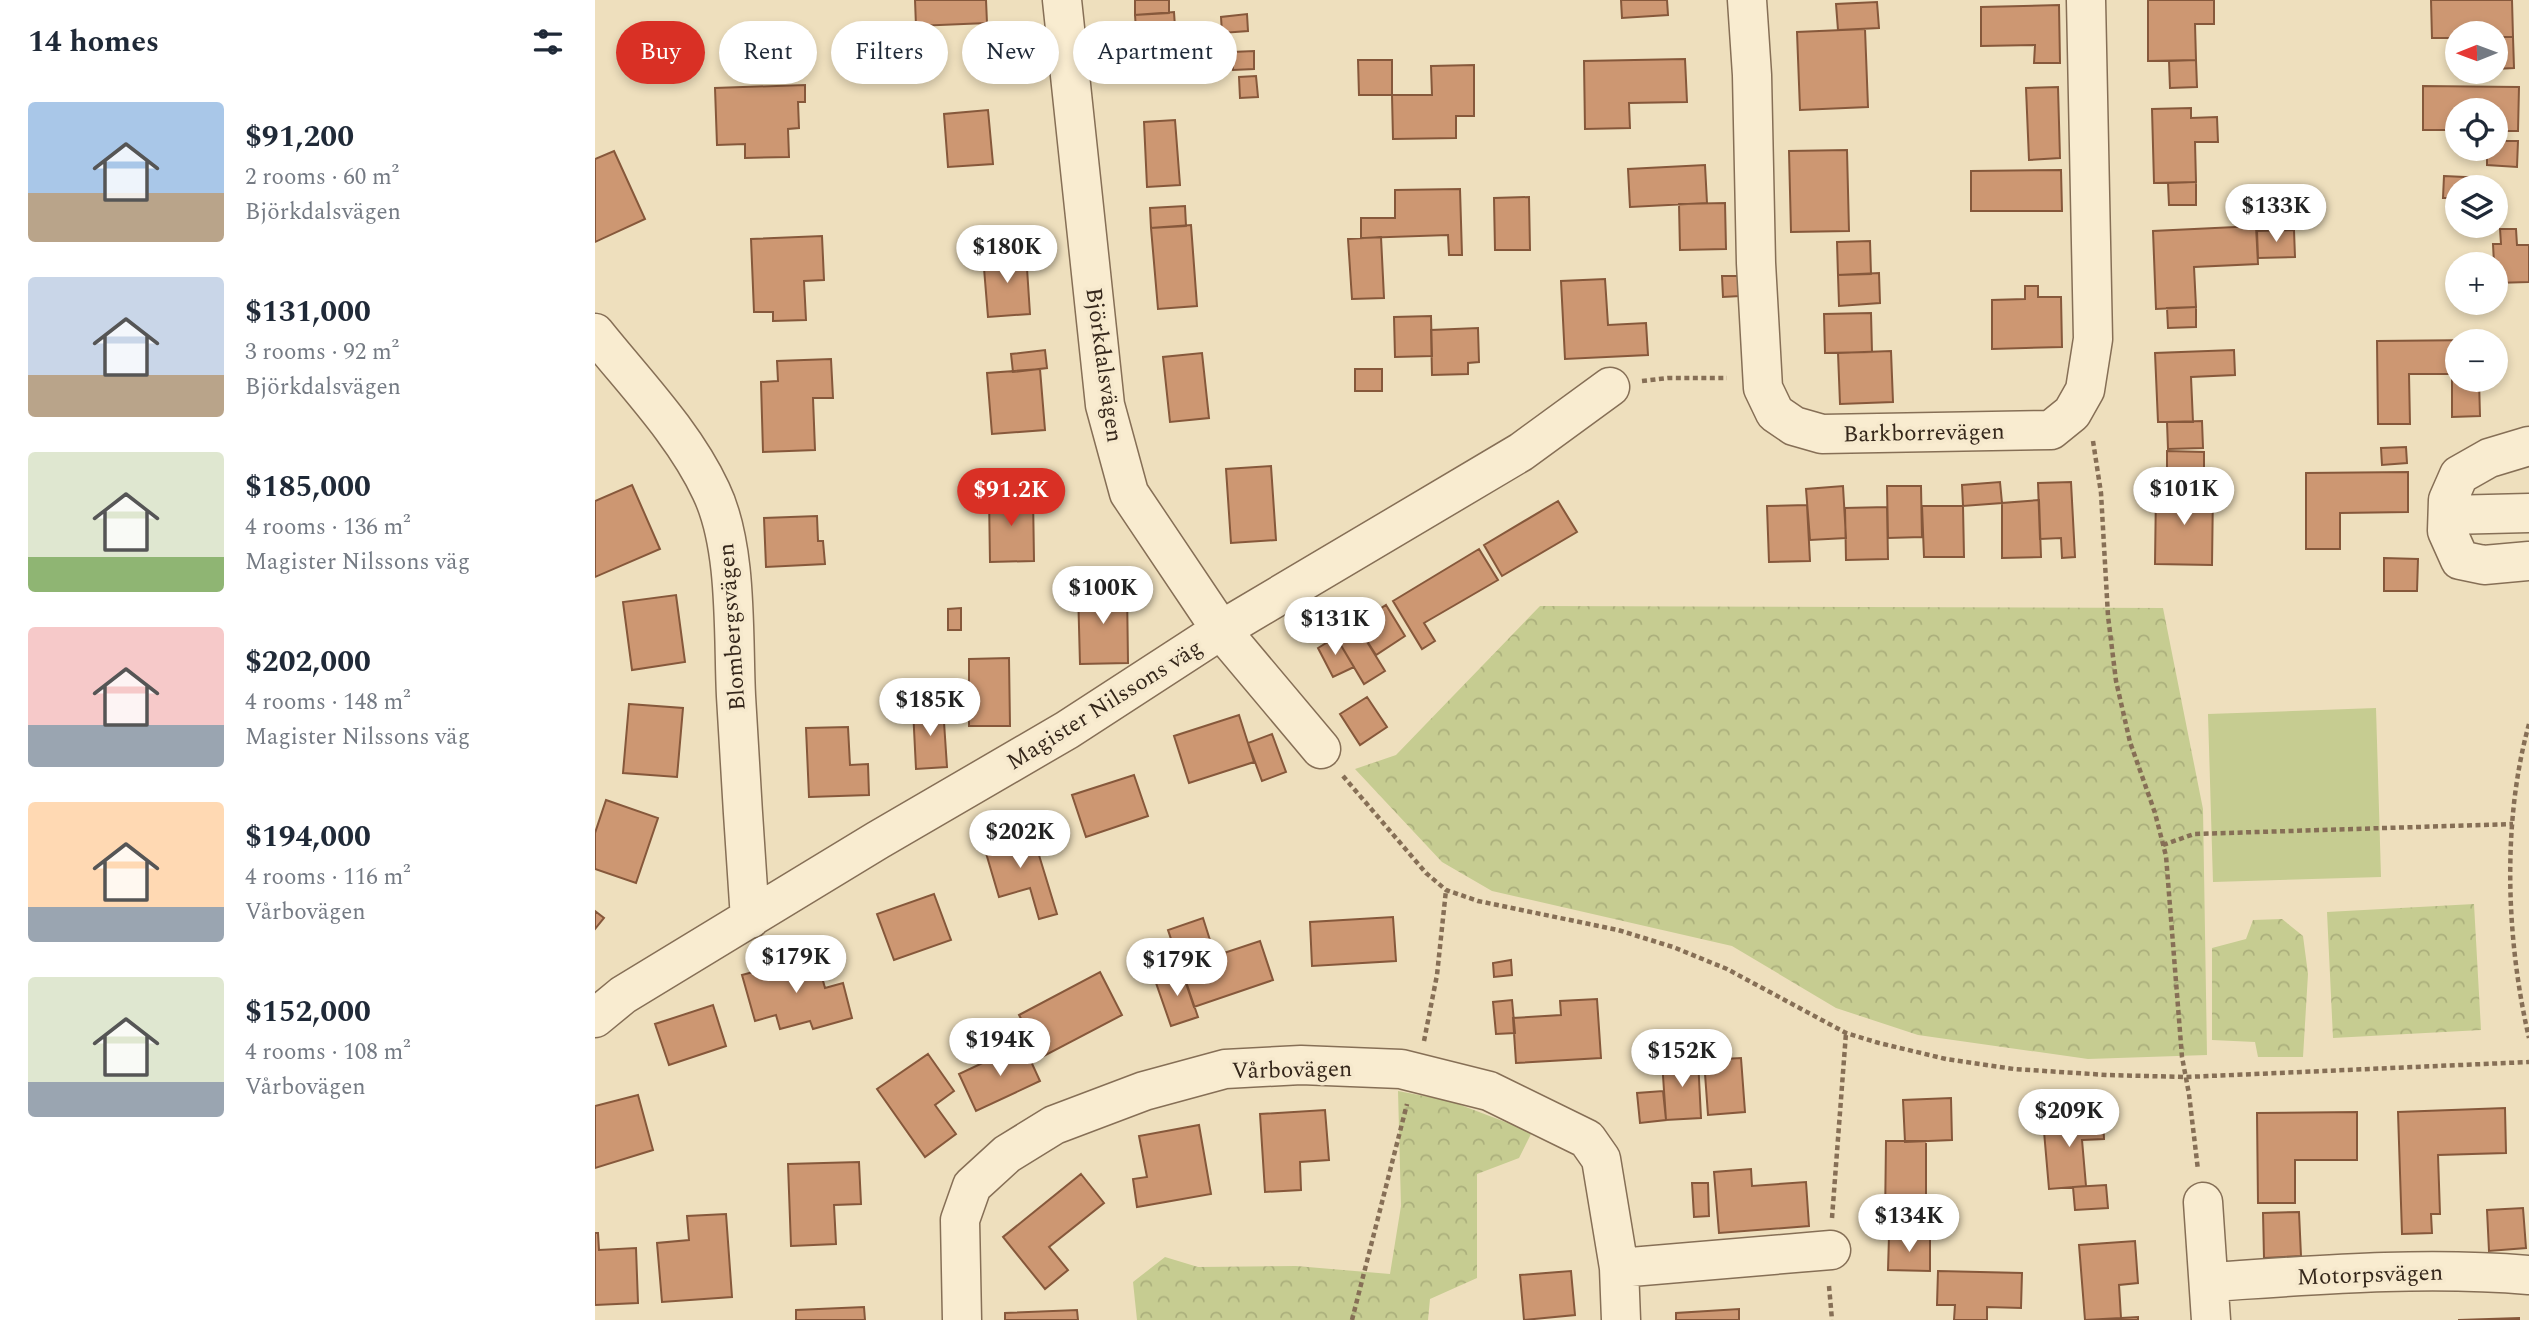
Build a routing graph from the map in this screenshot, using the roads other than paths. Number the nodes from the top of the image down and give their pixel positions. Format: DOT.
graph roads {
  1 [pos="1062,0"];
  2 [pos="1747,0"];
  3 [pos="2086,0"];
  4 [pos="595,333"];
  5 [pos="1610,387"];
  6 [pos="2529,446"];
  7 [pos="2529,513"];
  8 [pos="2448,515"];
  9 [pos="2529,561"];
  10 [pos="1221,630"];
  11 [pos="1321,750"];
  12 [pos="750,919"];
  13 [pos="595,1018"];
  14 [pos="2203,1202"];
  15 [pos="1831,1250"];
  16 [pos="1619,1268"];
  17 [pos="2529,1275"];
  18 [pos="2210,1282"];
  19 [pos="963,1320"];
  20 [pos="1621,1320"];
  21 [pos="2211,1320"];
  1 -- 10 [label="street, Björkdalsvägen"];
  2 -- 3 [label="street, Barkborrevägen"];
  4 -- 12 [label="street, Blombergsvägen"];
  5 -- 10 [label="street, Magister Nilssons väg"];
  6 -- 8 [label="street"];
  7 -- 8 [label="street"];
  8 -- 9 [label="street"];
  10 -- 11 [label="street, Björkdalsvägen"];
  10 -- 12 [label="street, Magister Nilssons väg"];
  12 -- 13 [label="street, Magister Nilssons väg"];
  14 -- 18 [label="street"];
  15 -- 16 [label="street"];
  16 -- 19 [label="street, Vårbovägen"];
  16 -- 20 [label="street, Vårbovägen"];
  17 -- 18 [label="street, Motorpsvägen"];
  18 -- 21 [label="street"];
}
